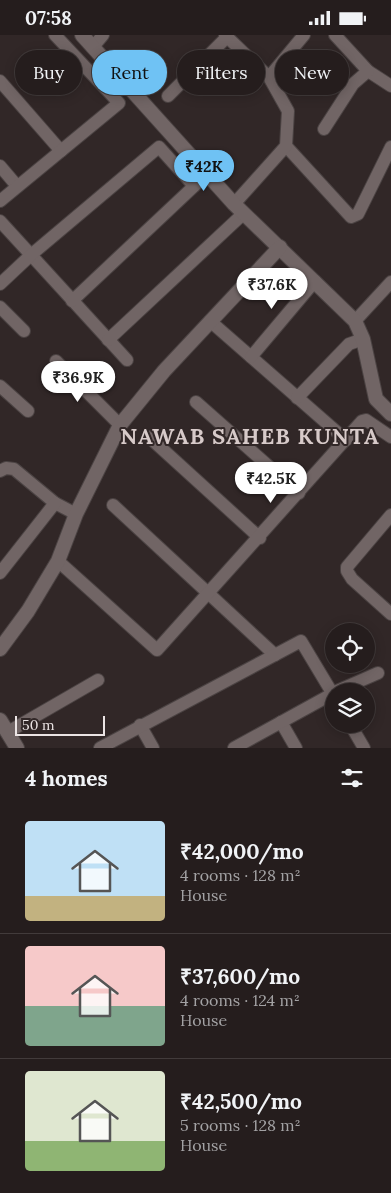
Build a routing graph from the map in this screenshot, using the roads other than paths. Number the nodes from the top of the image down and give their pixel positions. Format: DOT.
graph roads {
  1 [pos="55,35"];
  2 [pos="82,35"];
  3 [pos="103,35"];
  4 [pos="304,35"];
  5 [pos="335,35"];
  6 [pos="226,36"];
  7 [pos="93,47"];
  8 [pos="368,71"];
  9 [pos="269,77"];
  10 [pos="0,81"];
  11 [pos="391,86"];
  12 [pos="168,96"];
  13 [pos="324,129"];
  14 [pos="286,146"];
  15 [pos="391,147"];
  16 [pos="61,151"];
  17 [pos="388,162"];
  18 [pos="0,167"];
  19 [pos="207,174"];
  20 [pos="194,186"];
  21 [pos="17,187"];
  22 [pos="0,201"];
  23 [pos="239,209"];
  24 [pos="0,221"];
  25 [pos="280,247"];
  26 [pos="32,254"];
  27 [pos="314,281"];
  28 [pos="391,282"];
  29 [pos="0,284"];
  30 [pos="72,301"];
  31 [pos="0,307"];
  32 [pos="210,321"];
  33 [pos="355,321"];
  34 [pos="24,331"];
  35 [pos="363,339"];
  36 [pos="108,340"];
  37 [pos="250,357"];
  38 [pos="126,360"];
  39 [pos="56,361"];
  40 [pos="0,386"];
  41 [pos="298,398"];
  42 [pos="196,402"];
  43 [pos="28,411"];
  44 [pos="391,414"];
  45 [pos="120,425"];
  46 [pos="149,437"];
  47 [pos="391,437"];
  48 [pos="346,441"];
  49 [pos="0,471"];
  50 [pos="299,493"];
  51 [pos="55,503"];
  52 [pos="113,505"];
  53 [pos="76,514"];
  54 [pos="391,515"];
  55 [pos="260,538"];
  56 [pos="58,561"];
  57 [pos="0,573"];
  58 [pos="209,594"];
  59 [pos="391,614"];
  60 [pos="0,649"];
  61 [pos="275,655"];
  62 [pos="378,673"];
  63 [pos="98,680"];
  64 [pos="328,683"];
  65 [pos="356,683"];
  66 [pos="325,698"];
  67 [pos="0,720"];
  68 [pos="281,723"];
  69 [pos="140,725"];
  70 [pos="8,732"];
  71 [pos="355,733"];
  72 [pos="17,748"];
  73 [pos="100,748"];
  74 [pos="153,748"];
  75 [pos="234,748"];
  76 [pos="296,748"];
  77 [pos="364,748"];
  1 -- 16 [label="street"];
  2 -- 7 [label="street"];
  3 -- 7 [label="street"];
  4 -- 9 [label="street"];
  5 -- 8 [label="street"];
  6 -- 9 [label="street"];
  6 -- 12 [label="street"];
  7 -- 19 [label="street"];
  8 -- 11 [label="street"];
  8 -- 13 [label="street"];
  9 -- 14 [label="street"];
  10 -- 16 [label="street"];
  14 -- 17 [label="street"];
  14 -- 23 [label="street"];
  15 -- 17 [label="street"];
  16 -- 21 [label="street"];
  18 -- 21 [label="street"];
  19 -- 20 [label="street"];
  19 -- 23 [label="street"];
  20 -- 26 [label="street"];
  20 -- 30 [label="street"];
  21 -- 22 [label="street"];
  23 -- 25 [label="street"];
  23 -- 36 [label="street"];
  24 -- 26 [label="street"];
  25 -- 27 [label="street"];
  25 -- 32 [label="street"];
  26 -- 29 [label="street"];
  26 -- 30 [label="street"];
  27 -- 33 [label="street"];
  27 -- 37 [label="street"];
  28 -- 33 [label="street"];
  30 -- 36 [label="street"];
  31 -- 34 [label="street"];
  32 -- 37 [label="street"];
  32 -- 45 [label="street"];
  33 -- 35 [label="street"];
  35 -- 41 [label="street"];
  35 -- 44 [label="street"];
  36 -- 38 [label="street"];
  37 -- 41 [label="street"];
  39 -- 45 [label="street"];
  40 -- 43 [label="street"];
  41 -- 48 [label="street"];
  42 -- 50 [label="street"];
  45 -- 53 [label="street"];
  46 -- 55 [label="street"];
  47 -- 48 [label="street"];
  48 -- 50 [label="street"];
  49 -- 51 [label="street"];
  50 -- 55 [label="street"];
  51 -- 53 [label="street"];
  51 -- 57 [label="street"];
  52 -- 58 [label="street"];
  53 -- 56 [label="street"];
  54 -- 59 [label="street"];
  55 -- 58 [label="street"];
  56 -- 58 [label="street"];
  56 -- 60 [label="street"];
  58 -- 61 [label="street"];
  61 -- 64 [label="street"];
  61 -- 69 [label="street"];
  62 -- 65 [label="street"];
  63 -- 70 [label="street"];
  66 -- 68 [label="street"];
  67 -- 70 [label="street"];
  68 -- 75 [label="street"];
  68 -- 76 [label="street"];
  69 -- 73 [label="street"];
  69 -- 74 [label="street"];
  70 -- 72 [label="street"];
  71 -- 77 [label="street"];
}
